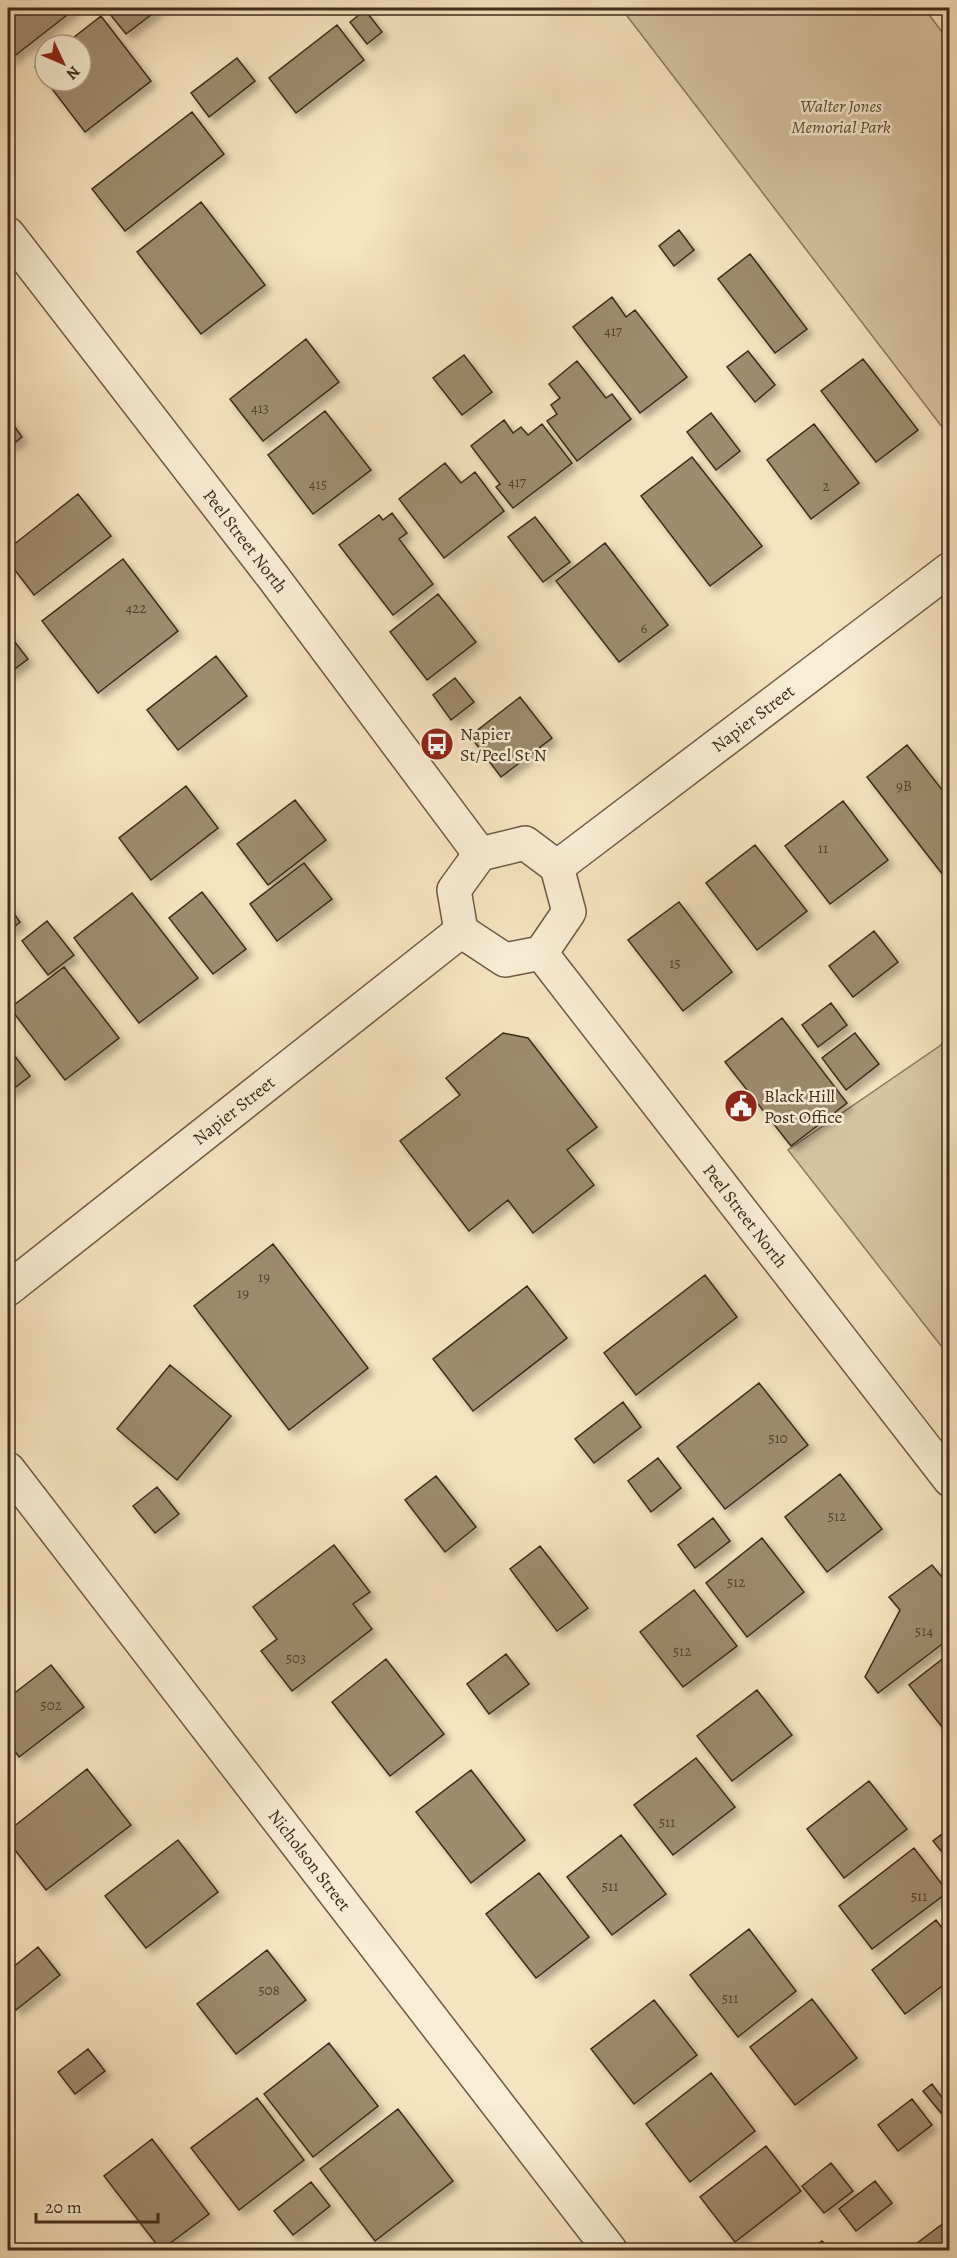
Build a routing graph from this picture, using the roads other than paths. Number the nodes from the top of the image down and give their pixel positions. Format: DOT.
graph roads {
  1 [pos="8,234"];
  2 [pos="950,569"];
  3 [pos="480,854"];
  4 [pos="557,867"];
  5 [pos="460,931"];
  6 [pos="542,953"];
  7 [pos="8,1289"];
  8 [pos="8,1469"];
  9 [pos="950,1480"];
  10 [pos="610,2250"];
  1 -- 3 [label="street, Peel Street North"];
  2 -- 4 [label="street, Napier Street"];
  3 -- 4 [label="street"];
  3 -- 5 [label="street"];
  4 -- 6 [label="street"];
  5 -- 6 [label="street"];
  5 -- 7 [label="street, Napier Street"];
  6 -- 9 [label="street, Peel Street North"];
  8 -- 10 [label="street, Nicholson Street"];
}
